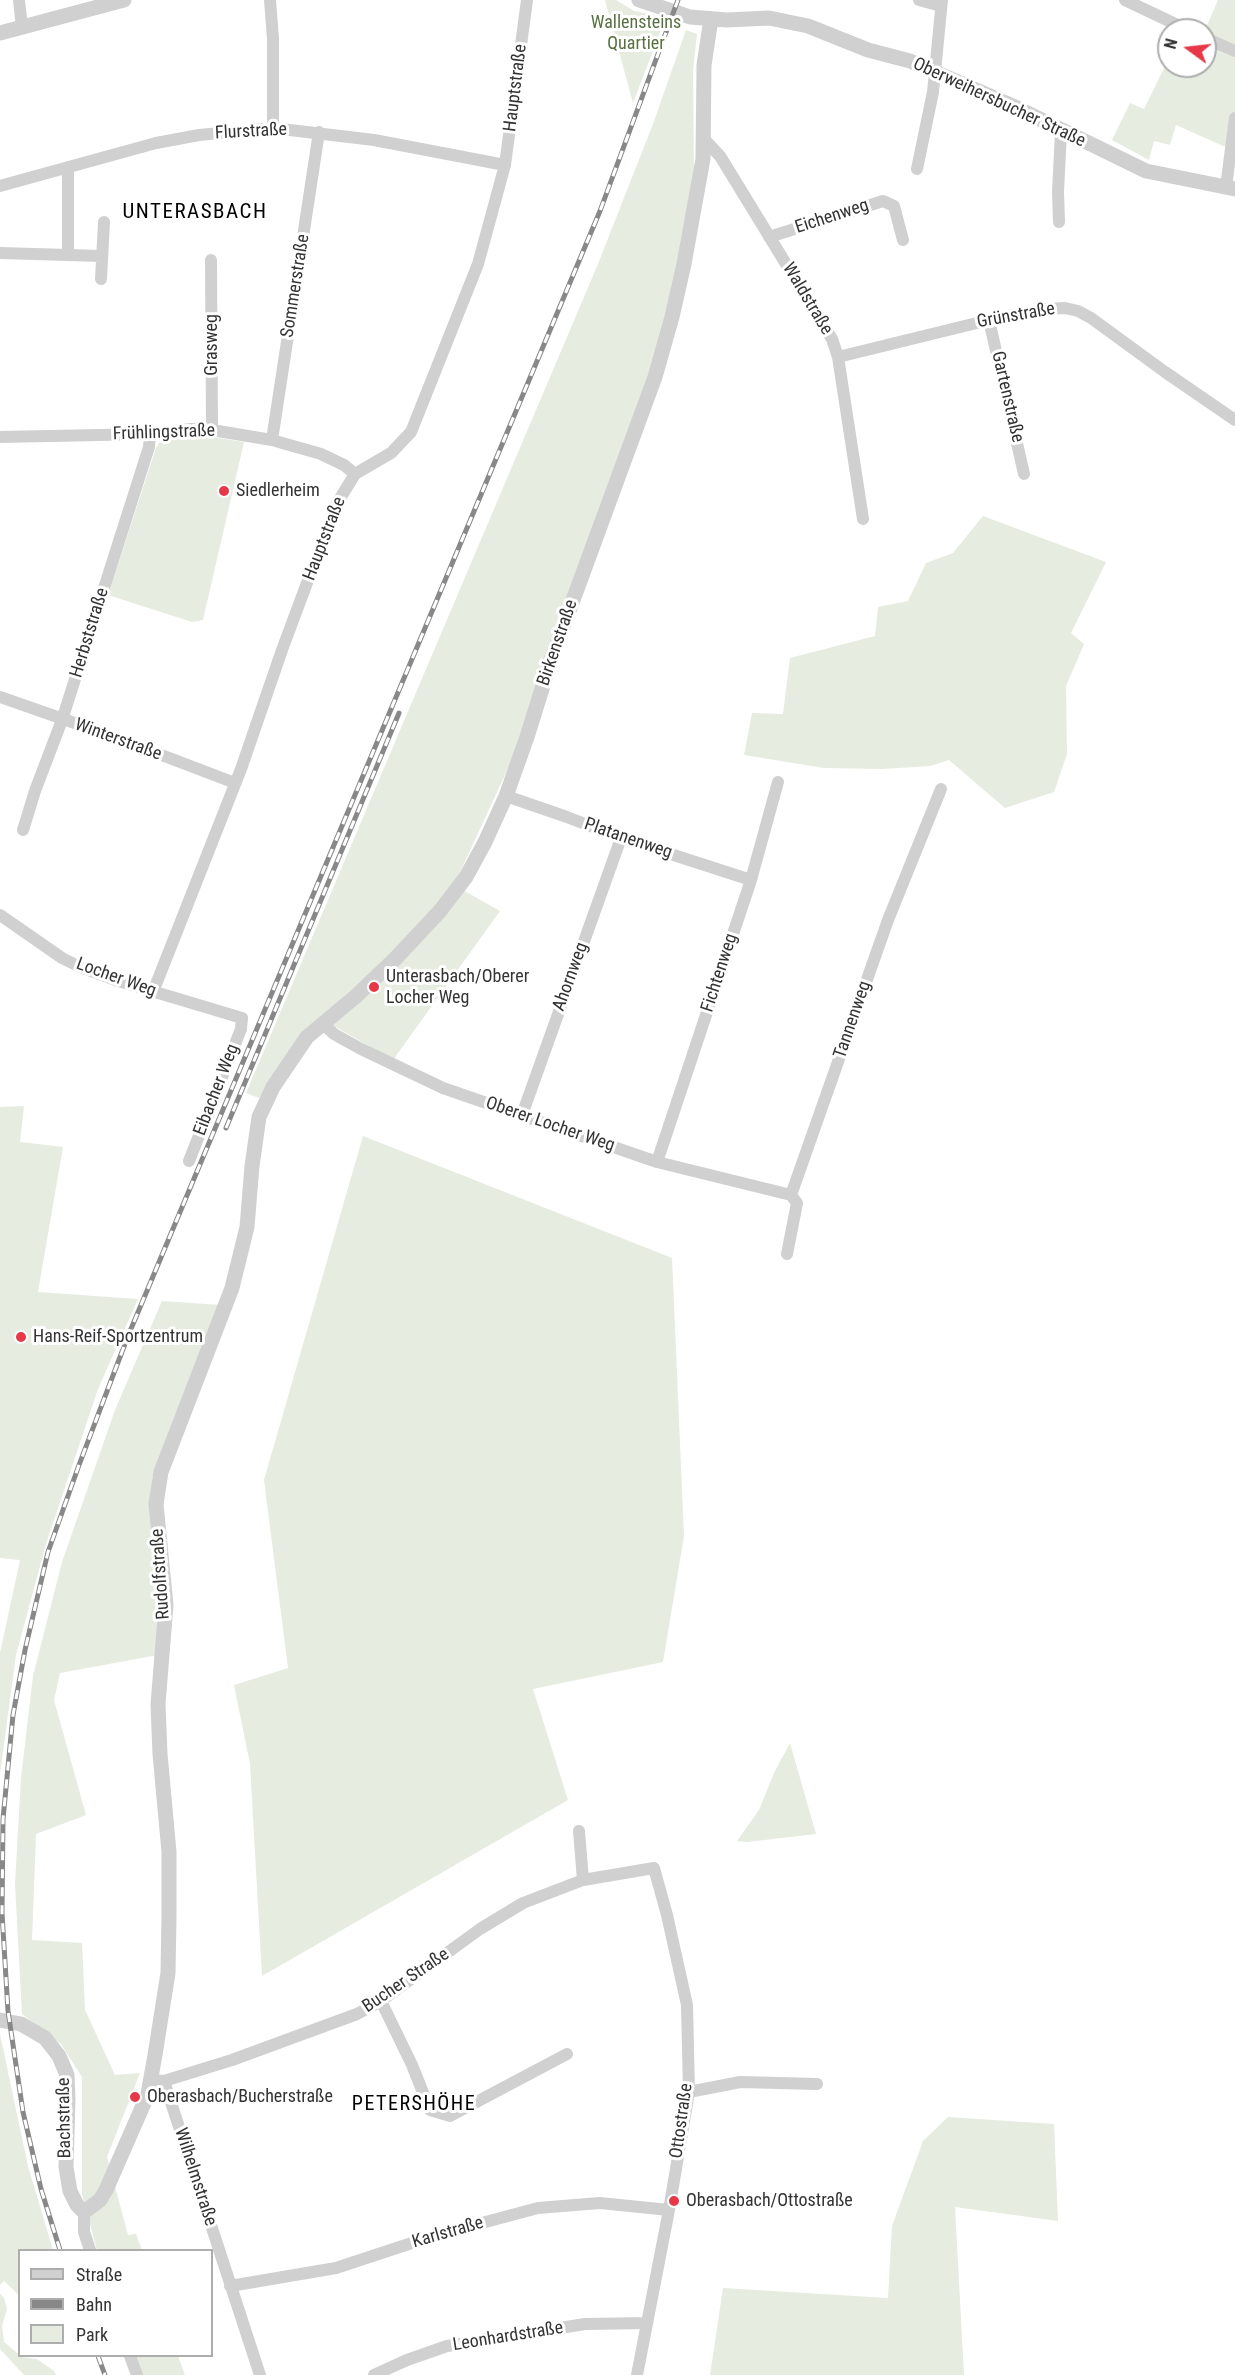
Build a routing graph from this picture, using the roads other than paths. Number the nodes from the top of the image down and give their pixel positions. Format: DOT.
graph roads {
  1 [pos="19,0"];
  2 [pos="123,0"];
  3 [pos="270,0"];
  4 [pos="527,0"];
  5 [pos="639,0"];
  6 [pos="919,0"];
  7 [pos="1125,0"];
  8 [pos="941,3"];
  9 [pos="1163,18"];
  10 [pos="711,19"];
  11 [pos="22,27"];
  12 [pos="0,33"];
  13 [pos="1217,43"];
  14 [pos="1235,51"];
  15 [pos="935,72"];
  16 [pos="1235,118"];
  17 [pos="273,128"];
  18 [pos="319,132"];
  19 [pos="1061,132"];
  20 [pos="702,137"];
  21 [pos="506,165"];
  22 [pos="68,167"];
  23 [pos="917,169"];
  24 [pos="0,186"];
  25 [pos="1230,188"];
  26 [pos="104,222"];
  27 [pos="1059,222"];
  28 [pos="769,237"];
  29 [pos="903,240"];
  30 [pos="0,253"];
  31 [pos="68,255"];
  32 [pos="102,256"];
  33 [pos="211,260"];
  34 [pos="101,279"];
  35 [pos="989,320"];
  36 [pos="838,357"];
  37 [pos="1235,420"];
  38 [pos="212,430"];
  39 [pos="150,434"];
  40 [pos="0,437"];
  41 [pos="272,440"];
  42 [pos="355,474"];
  43 [pos="1024,474"];
  44 [pos="863,519"];
  45 [pos="0,697"];
  46 [pos="62,720"];
  47 [pos="778,782"];
  48 [pos="235,783"];
  49 [pos="941,789"];
  50 [pos="506,796"];
  51 [pos="23,830"];
  52 [pos="621,838"];
  53 [pos="751,880"];
  54 [pos="0,915"];
  55 [pos="153,992"];
  56 [pos="242,1018"];
  57 [pos="321,1023"];
  58 [pos="522,1115"];
  59 [pos="189,1161"];
  60 [pos="657,1162"];
  61 [pos="791,1195"];
  62 [pos="787,1254"];
  63 [pos="579,1831"];
  64 [pos="654,1868"];
  65 [pos="583,1880"];
  66 [pos="381,2001"];
  67 [pos="0,2020"];
  68 [pos="567,2054"];
  69 [pos="157,2081"];
  70 [pos="817,2084"];
  71 [pos="689,2092"];
  72 [pos="669,2210"];
  73 [pos="84,2212"];
  74 [pos="90,2249"];
  75 [pos="230,2286"];
  76 [pos="647,2323"];
  77 [pos="131,2357"];
  78 [pos="137,2375"];
  79 [pos="260,2375"];
  80 [pos="374,2375"];
  81 [pos="637,2375"];
  1 -- 11 [label="street"];
  2 -- 11 [label="street"];
  3 -- 17 [label="street"];
  4 -- 21 [label="street, Hauptstraße"];
  5 -- 10 [label="street, Oberweihersbucher Straße"];
  6 -- 8 [label="street"];
  7 -- 9 [label="street"];
  8 -- 15 [label="street"];
  10 -- 15 [label="street, Oberweihersbucher Straße"];
  10 -- 20 [label="street"];
  11 -- 12 [label="street"];
  13 -- 14 [label="street"];
  15 -- 19 [label="street, Oberweihersbucher Straße"];
  15 -- 23 [label="street"];
  16 -- 25 [label="street"];
  17 -- 18 [label="street, Flurstraße"];
  17 -- 22 [label="street, Flurstraße"];
  18 -- 21 [label="street, Flurstraße"];
  18 -- 41 [label="street, Sommerstraße"];
  19 -- 25 [label="street, Oberweihersbucher Straße"];
  19 -- 27 [label="street"];
  20 -- 28 [label="street, Waldstraße"];
  20 -- 50 [label="street, Birkenstraße"];
  21 -- 42 [label="street, Hauptstraße"];
  22 -- 24 [label="street, Flurstraße"];
  22 -- 31 [label="street"];
  26 -- 32 [label="street"];
  28 -- 29 [label="street, Eichenweg"];
  28 -- 36 [label="street, Waldstraße"];
  30 -- 31 [label="street"];
  31 -- 32 [label="street"];
  32 -- 34 [label="street"];
  33 -- 38 [label="street, Grasweg"];
  35 -- 36 [label="street, Grünstraße"];
  35 -- 37 [label="street, Grünstraße"];
  35 -- 43 [label="street, Gartenstraße"];
  36 -- 44 [label="street, Waldstraße"];
  38 -- 39 [label="street, Frühlingstraße"];
  38 -- 41 [label="street, Frühlingstraße"];
  39 -- 40 [label="street, Frühlingstraße"];
  39 -- 46 [label="street, Herbststraße"];
  41 -- 42 [label="street, Frühlingstraße"];
  42 -- 48 [label="street, Hauptstraße"];
  45 -- 46 [label="street, Winterstraße"];
  46 -- 48 [label="street, Winterstraße"];
  46 -- 51 [label="street, Herbststraße"];
  47 -- 53 [label="street, Fichtenweg"];
  48 -- 55 [label="street, Hauptstraße"];
  49 -- 61 [label="street, Tannenweg"];
  50 -- 52 [label="street, Platanenweg"];
  50 -- 57 [label="street, Birkenstraße"];
  52 -- 53 [label="street, Platanenweg"];
  52 -- 58 [label="street, Ahornweg"];
  53 -- 60 [label="street, Fichtenweg"];
  54 -- 55 [label="street, Locher Weg"];
  55 -- 56 [label="street, Locher Weg"];
  56 -- 59 [label="street, Eibacher Weg"];
  57 -- 58 [label="street, Oberer Locher Weg"];
  57 -- 69 [label="street, Rudolfstraße"];
  58 -- 60 [label="street, Oberer Locher Weg"];
  60 -- 61 [label="street, Oberer Locher Weg"];
  61 -- 62 [label="street, Tannenweg"];
  63 -- 65 [label="street"];
  64 -- 65 [label="street, Bucher Straße"];
  64 -- 71 [label="street, Ottostraße"];
  65 -- 66 [label="street, Bucher Straße"];
  66 -- 68 [label="street"];
  66 -- 69 [label="street, Bucher Straße"];
  67 -- 73 [label="street, Bachstraße"];
  69 -- 73 [label="street, Rudolfstraße"];
  69 -- 75 [label="street, Wilhelmstraße"];
  70 -- 71 [label="street"];
  71 -- 72 [label="street, Ottostraße"];
  72 -- 75 [label="street, Karlstraße"];
  72 -- 76 [label="street, Ottostraße"];
  73 -- 74 [label="street"];
  75 -- 79 [label="street, Wilhelmstraße"];
  76 -- 80 [label="street, Leonhardstraße"];
  76 -- 81 [label="street, Ottostraße"];
  77 -- 78 [label="street"];
}
